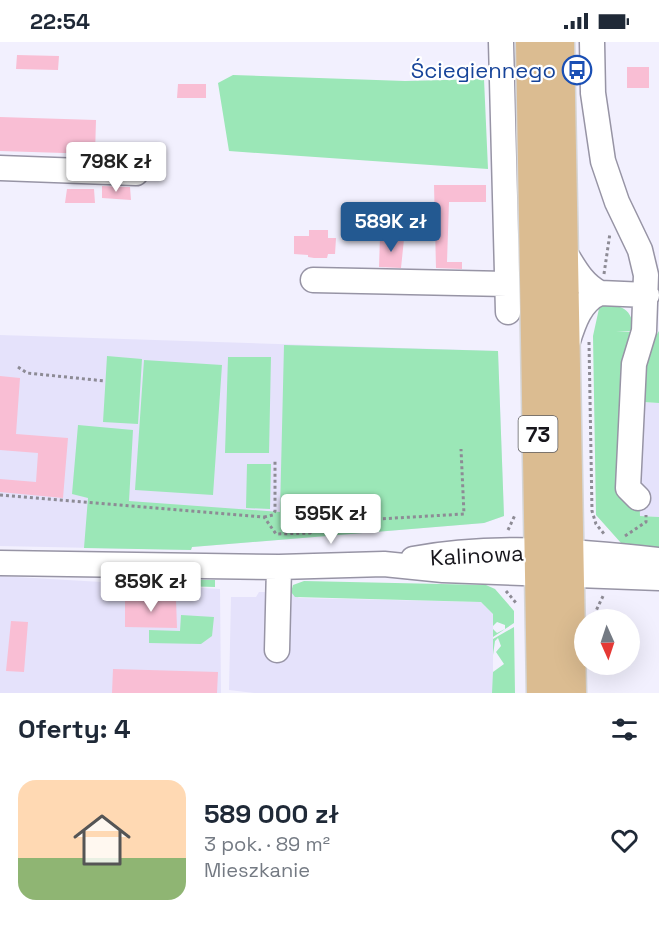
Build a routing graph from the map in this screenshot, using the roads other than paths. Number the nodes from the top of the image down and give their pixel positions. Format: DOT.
graph roads {
  1 [pos="501,42"];
  2 [pos="531,42"];
  3 [pos="559,42"];
  4 [pos="592,42"];
  5 [pos="0,168"];
  6 [pos="136,173"];
  7 [pos="564,251"];
  8 [pos="313,280"];
  9 [pos="507,284"];
  10 [pos="601,288"];
  11 [pos="647,295"];
  12 [pos="508,312"];
  13 [pos="577,341"];
  14 [pos="642,502"];
  15 [pos="612,556"];
  16 [pos="659,560"];
  17 [pos="540,562"];
  18 [pos="0,563"];
  19 [pos="570,563"];
  20 [pos="279,567"];
  21 [pos="659,578"];
  22 [pos="277,650"];
  23 [pos="542,693"];
  24 [pos="571,693"];
  1 -- 9 [label="street"];
  2 -- 17 [label="main road, 73"];
  3 -- 7 [label="main road, 73"];
  4 -- 11 [label="street"];
  5 -- 6 [label="street"];
  7 -- 10 [label="street"];
  7 -- 13 [label="main road, 73"];
  8 -- 9 [label="street"];
  9 -- 12 [label="street"];
  10 -- 11 [label="street"];
  10 -- 13 [label="street"];
  11 -- 14 [label="street"];
  13 -- 19 [label="main road, 73"];
  15 -- 16 [label="street"];
  15 -- 19 [label="street, Kalinowa"];
  15 -- 21 [label="street"];
  17 -- 19 [label="street, Kalinowa"];
  17 -- 20 [label="street, Kalinowa"];
  17 -- 23 [label="main road, 73"];
  18 -- 20 [label="street, Kalinowa"];
  19 -- 24 [label="main road, 73"];
  20 -- 22 [label="street"];
}
